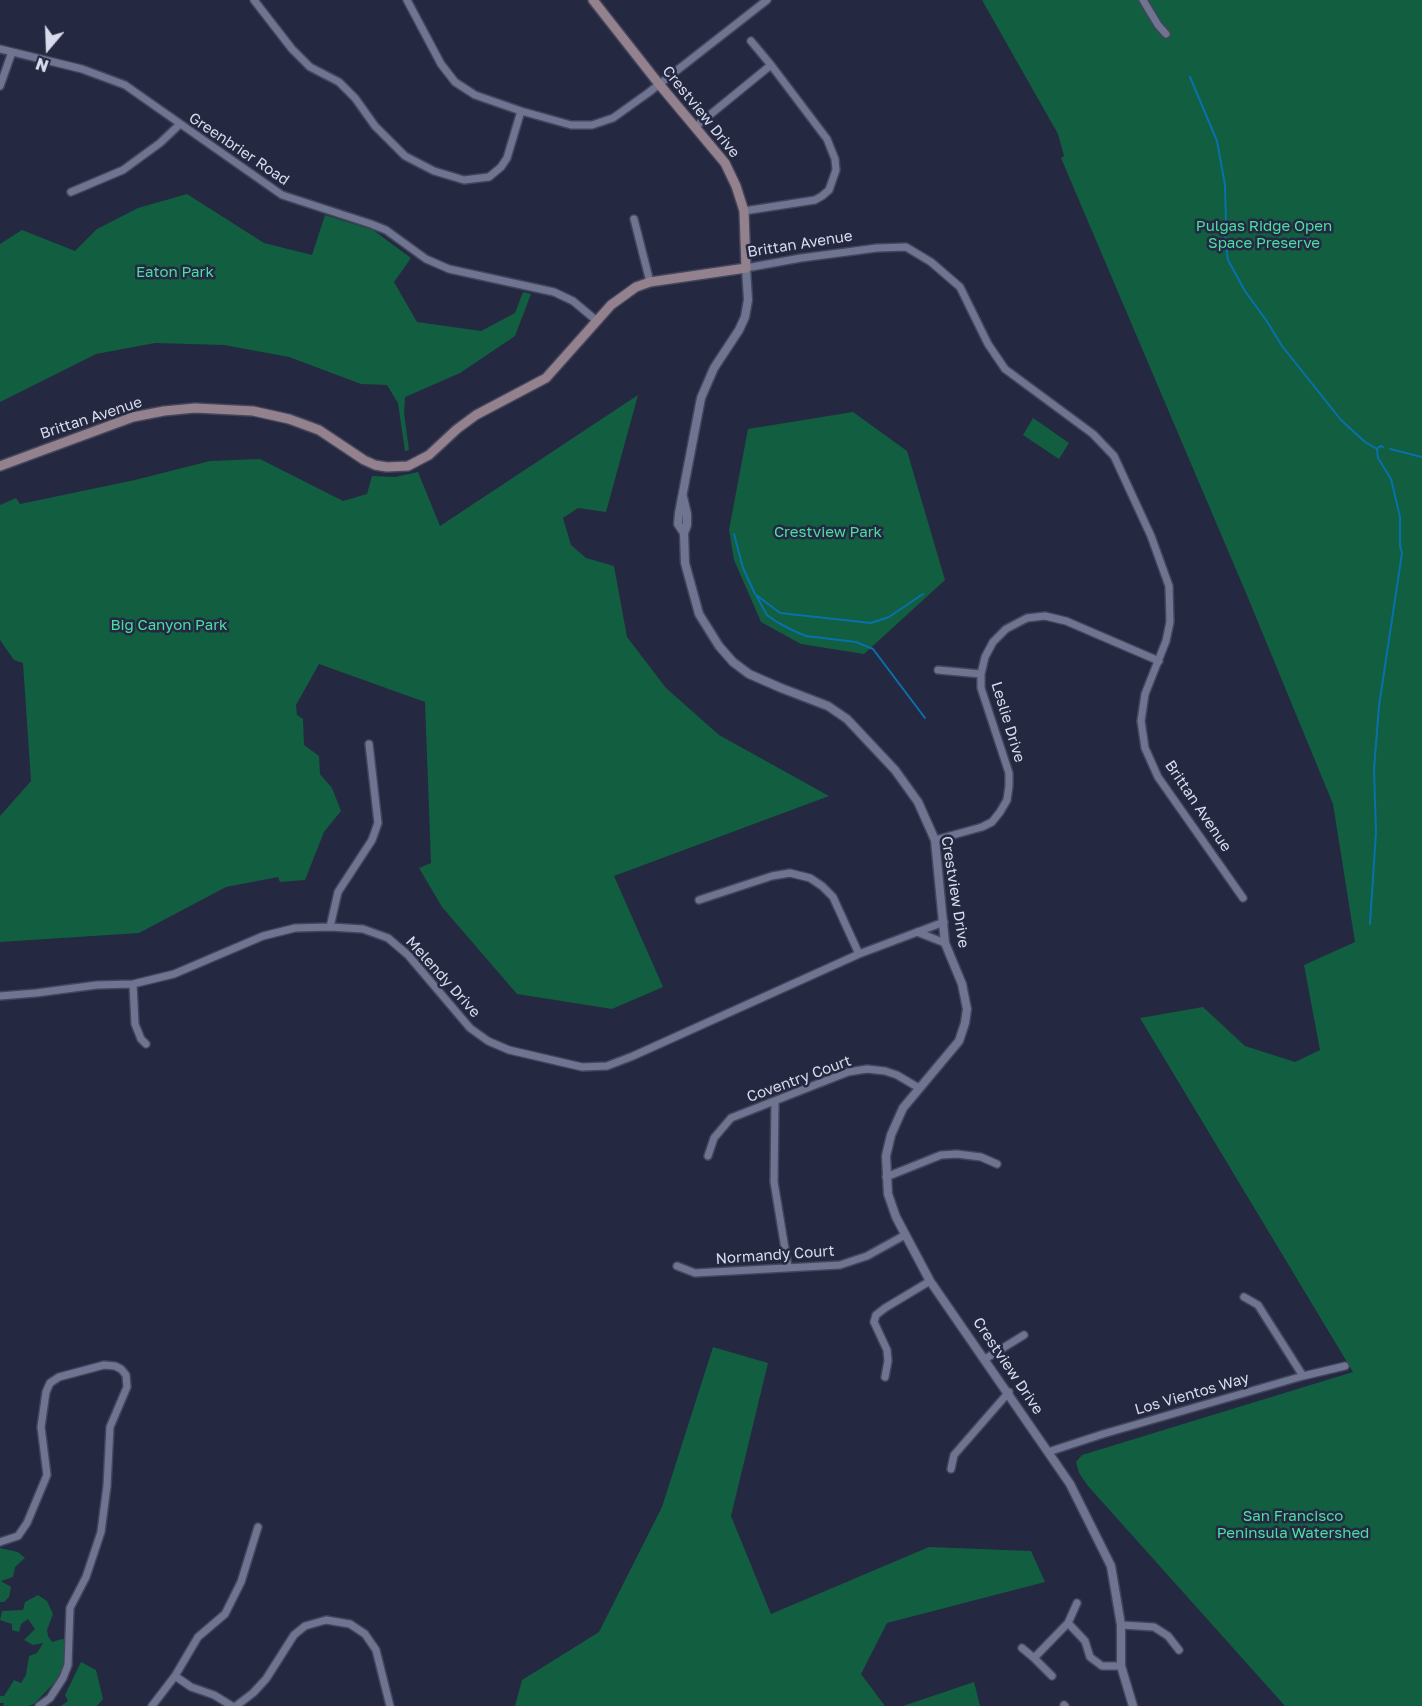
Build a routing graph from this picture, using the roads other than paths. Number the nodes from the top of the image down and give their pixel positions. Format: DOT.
graph roads {
  1 [pos="254,0"];
  2 [pos="407,0"];
  3 [pos="593,0"];
  4 [pos="767,0"];
  5 [pos="1143,0"];
  6 [pos="1166,34"];
  7 [pos="751,41"];
  8 [pos="0,49"];
  9 [pos="12,52"];
  10 [pos="771,65"];
  11 [pos="659,84"];
  12 [pos="0,86"];
  13 [pos="521,111"];
  14 [pos="179,125"];
  15 [pos="695,127"];
  16 [pos="71,192"];
  17 [pos="744,211"];
  18 [pos="634,219"];
  19 [pos="746,268"];
  20 [pos="650,282"];
  21 [pos="597,321"];
  22 [pos="0,466"];
  23 [pos="1159,661"];
  24 [pos="938,670"];
  25 [pos="981,674"];
  26 [pos="369,744"];
  27 [pos="934,840"];
  28 [pos="1243,898"];
  29 [pos="699,900"];
  30 [pos="944,922"];
  31 [pos="330,927"];
  32 [pos="917,932"];
  33 [pos="945,943"];
  34 [pos="859,954"];
  35 [pos="133,984"];
  36 [pos="0,996"];
  37 [pos="146,1044"];
  38 [pos="919,1088"];
  39 [pos="775,1101"];
  40 [pos="708,1156"];
  41 [pos="997,1164"];
  42 [pos="886,1177"];
  43 [pos="905,1235"];
  44 [pos="676,1266"];
  45 [pos="788,1267"];
  46 [pos="930,1281"];
  47 [pos="1244,1297"];
  48 [pos="1024,1335"];
  49 [pos="985,1359"];
  50 [pos="1345,1366"];
  51 [pos="1303,1376"];
  52 [pos="885,1377"];
  53 [pos="1009,1392"];
  54 [pos="1048,1452"];
  55 [pos="951,1468"];
  56 [pos="258,1527"];
  57 [pos="0,1542"];
  58 [pos="1077,1603"];
  59 [pos="1068,1623"];
  60 [pos="1121,1625"];
  61 [pos="1022,1648"];
  62 [pos="1179,1650"];
  63 [pos="1034,1658"];
  64 [pos="1121,1666"];
  65 [pos="175,1676"];
  66 [pos="1052,1676"];
  67 [pos="39,1706"];
  68 [pos="152,1706"];
  69 [pos="234,1706"];
  70 [pos="390,1706"];
  71 [pos="1133,1706"];
  1 -- 13 [label="street"];
  2 -- 13 [label="street"];
  3 -- 11 [label="main road, Crestview Drive"];
  4 -- 11 [label="street"];
  5 -- 6 [label="street"];
  7 -- 10 [label="street"];
  8 -- 9 [label="street, Greenbrier Road"];
  9 -- 12 [label="street"];
  9 -- 14 [label="street, Greenbrier Road"];
  10 -- 15 [label="street"];
  10 -- 17 [label="street"];
  11 -- 13 [label="street"];
  11 -- 15 [label="main road, Crestview Drive"];
  14 -- 16 [label="street"];
  14 -- 21 [label="street, Greenbrier Road"];
  15 -- 17 [label="main road, Crestview Drive"];
  17 -- 19 [label="main road, Crestview Drive"];
  18 -- 20 [label="street"];
  19 -- 20 [label="main road, Brittan Avenue"];
  19 -- 23 [label="street, Brittan Avenue"];
  19 -- 27 [label="street, Crestview Drive"];
  20 -- 21 [label="main road, Brittan Avenue"];
  21 -- 22 [label="main road, Brittan Avenue"];
  23 -- 25 [label="street, Leslie Drive"];
  23 -- 28 [label="street, Brittan Avenue"];
  24 -- 25 [label="street"];
  25 -- 27 [label="street, Leslie Drive"];
  26 -- 31 [label="street"];
  27 -- 30 [label="street, Crestview Drive"];
  29 -- 34 [label="street"];
  30 -- 32 [label="street, Melendy Drive"];
  30 -- 33 [label="street, Crestview Drive"];
  31 -- 34 [label="street, Melendy Drive"];
  31 -- 35 [label="street, Melendy Drive"];
  32 -- 33 [label="street"];
  32 -- 34 [label="street, Melendy Drive"];
  33 -- 38 [label="street, Crestview Drive"];
  35 -- 36 [label="street, Melendy Drive"];
  35 -- 37 [label="street"];
  38 -- 39 [label="street, Coventry Court"];
  38 -- 42 [label="street, Crestview Drive"];
  39 -- 40 [label="street, Coventry Court"];
  39 -- 45 [label="street"];
  41 -- 42 [label="street"];
  42 -- 43 [label="street, Crestview Drive"];
  43 -- 45 [label="street, Normandy Court"];
  43 -- 46 [label="street, Crestview Drive"];
  44 -- 45 [label="street, Normandy Court"];
  46 -- 49 [label="street, Crestview Drive"];
  46 -- 52 [label="street"];
  47 -- 51 [label="street"];
  48 -- 49 [label="street"];
  49 -- 53 [label="street, Crestview Drive"];
  50 -- 51 [label="street, Los Vientos Way"];
  51 -- 54 [label="street, Los Vientos Way"];
  53 -- 54 [label="street, Crestview Drive"];
  53 -- 55 [label="street"];
  54 -- 60 [label="street, Crestview Drive"];
  56 -- 65 [label="street"];
  57 -- 67 [label="street"];
  58 -- 59 [label="street"];
  59 -- 63 [label="street"];
  59 -- 64 [label="street"];
  60 -- 62 [label="street"];
  60 -- 64 [label="street, Crestview Drive"];
  61 -- 63 [label="street"];
  63 -- 66 [label="street"];
  64 -- 71 [label="street, Crestview Drive"];
  65 -- 68 [label="street"];
  65 -- 69 [label="street"];
  69 -- 70 [label="street"];
}
